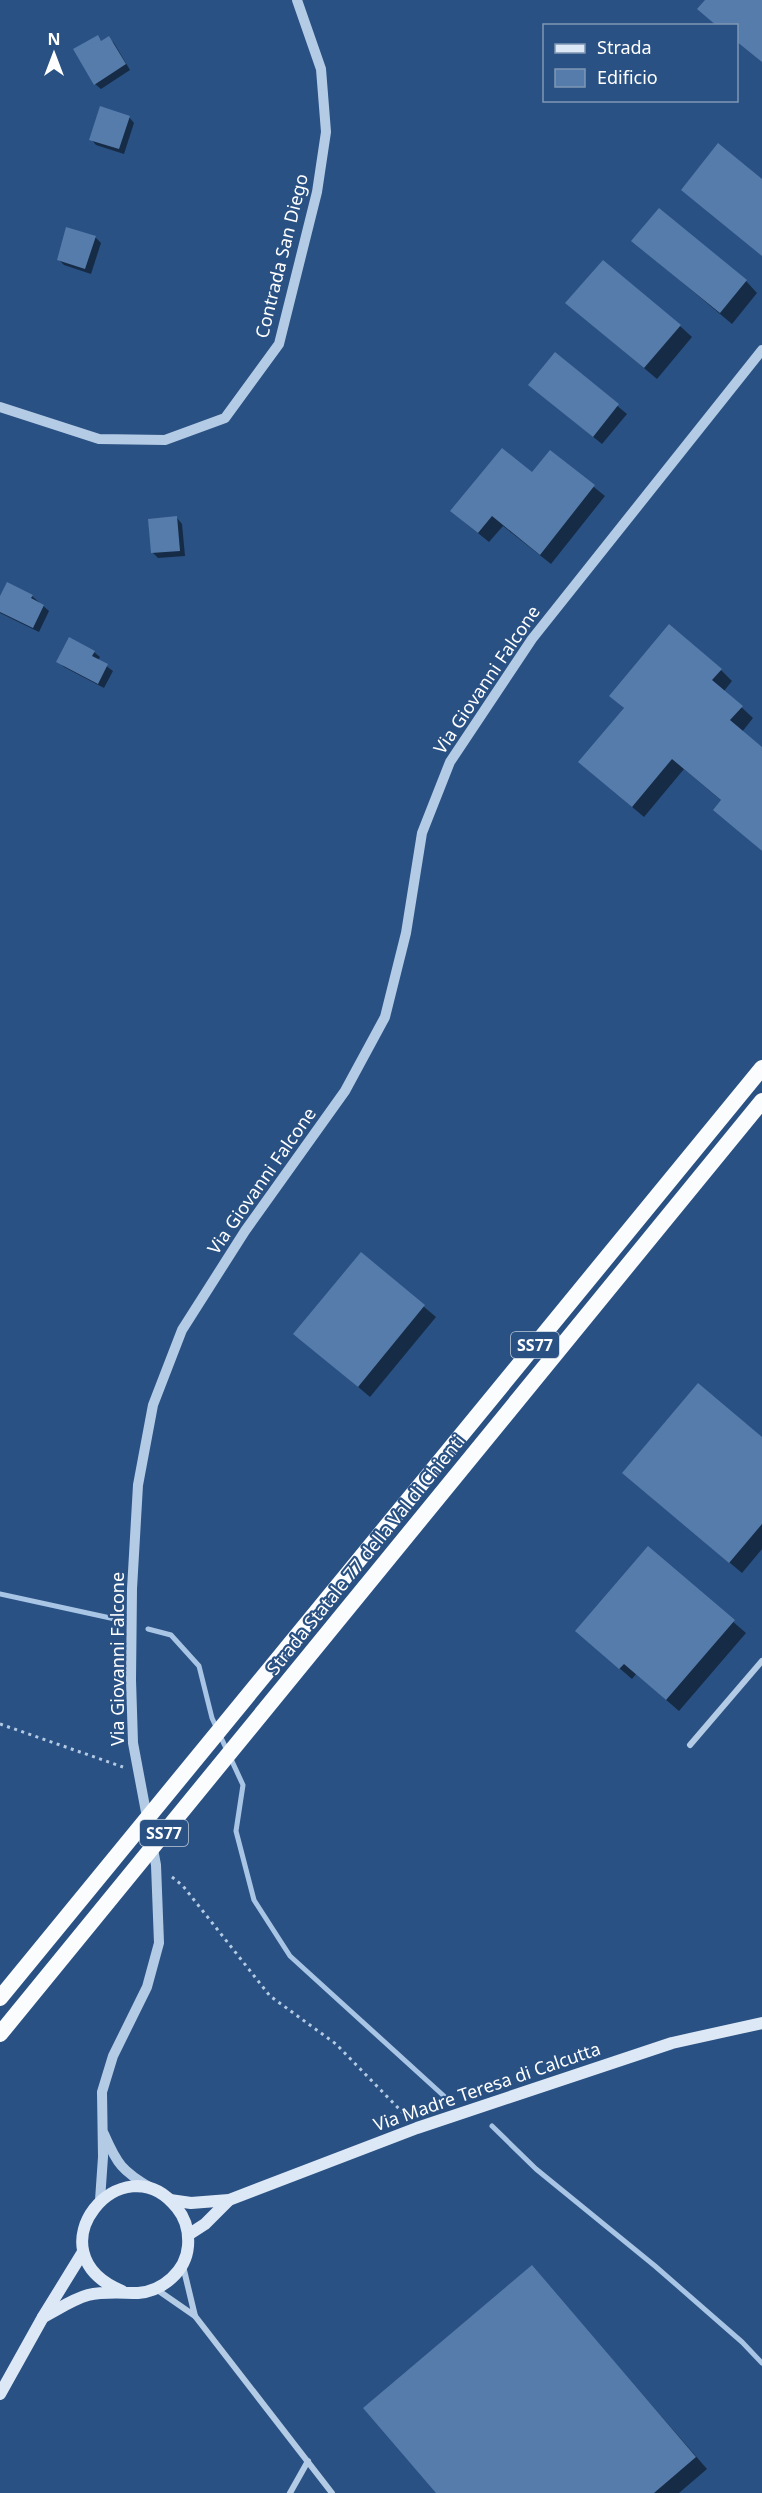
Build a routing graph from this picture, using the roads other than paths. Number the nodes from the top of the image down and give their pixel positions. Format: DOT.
graph roads {
  1 [pos="297,0"];
  2 [pos="762,350"];
  3 [pos="0,407"];
  4 [pos="762,1068"];
  5 [pos="762,1101"];
  6 [pos="762,1660"];
  7 [pos="690,1745"];
  8 [pos="0,1998"];
  9 [pos="762,2023"];
  10 [pos="0,2034"];
  11 [pos="101,2128"];
  12 [pos="158,2192"];
  13 [pos="100,2200"];
  14 [pos="170,2200"];
  15 [pos="229,2200"];
  16 [pos="188,2235"];
  17 [pos="83,2252"];
  18 [pos="183,2263"];
  19 [pos="156,2289"];
  20 [pos="122,2291"];
  21 [pos="195,2316"];
  22 [pos="43,2317"];
  23 [pos="0,2394"];
  24 [pos="308,2461"];
  25 [pos="290,2493"];
  26 [pos="332,2493"];
  1 -- 3 [label="street, Contrada San Diego"];
  2 -- 11 [label="street, Via Giovanni Falcone"];
  4 -- 8 [label="highway, Strada Statale 77 della Val di Chienti / SS77"];
  5 -- 10 [label="highway, Strada Statale 77 della Val di Chienti / SS77"];
  6 -- 7 [label="street"];
  9 -- 15 [label="main road, Via Madre Teresa di Calcutta"];
  11 -- 12 [label="street, Via Giovanni Falcone"];
  11 -- 13 [label="street, Via Giovanni Falcone"];
  12 -- 13 [label="main road"];
  12 -- 14 [label="main road"];
  13 -- 17 [label="main road"];
  14 -- 15 [label="main road, Via Madre Teresa di Calcutta"];
  14 -- 16 [label="main road"];
  15 -- 16 [label="main road, Via Madre Teresa di Calcutta"];
  16 -- 18 [label="main road"];
  17 -- 20 [label="main road"];
  17 -- 22 [label="main road"];
  18 -- 19 [label="main road"];
  18 -- 21 [label="street"];
  19 -- 20 [label="main road"];
  19 -- 21 [label="street"];
  20 -- 22 [label="main road"];
  21 -- 24 [label="street"];
  22 -- 23 [label="main road"];
  24 -- 25 [label="street"];
  24 -- 26 [label="street"];
}
